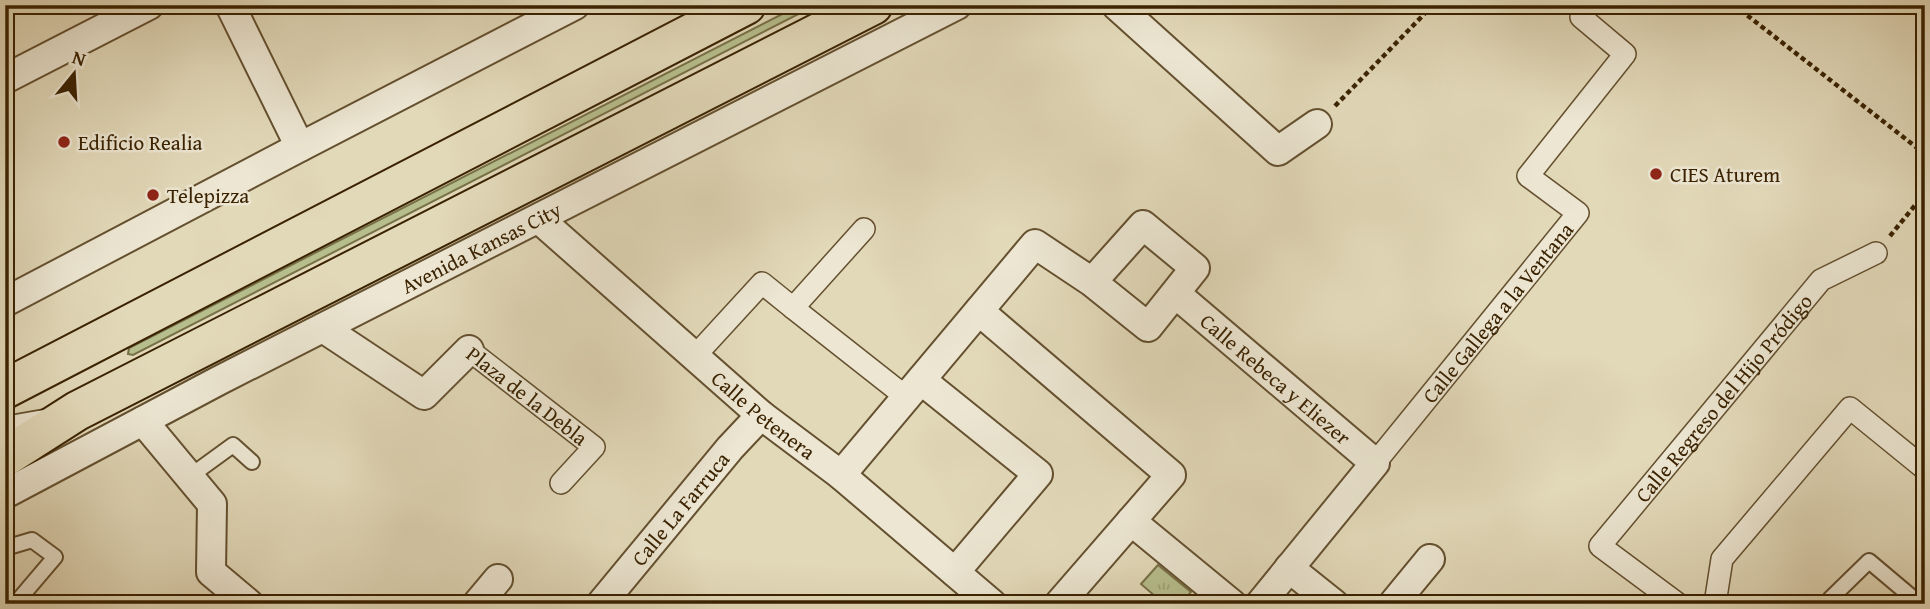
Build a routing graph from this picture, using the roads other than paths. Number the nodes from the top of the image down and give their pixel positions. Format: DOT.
graph roads {
  1 [pos="149,5"];
  2 [pos="230,5"];
  3 [pos="575,5"];
  4 [pos="746,5"];
  5 [pos="873,5"];
  6 [pos="957,5"];
  7 [pos="1116,5"];
  8 [pos="1590,5"];
  9 [pos="5,79"];
  10 [pos="1317,124"];
  11 [pos="300,147"];
  12 [pos="539,219"];
  13 [pos="864,229"];
  14 [pos="1876,253"];
  15 [pos="1092,282"];
  16 [pos="1177,294"];
  17 [pos="5,302"];
  18 [pos="793,307"];
  19 [pos="979,311"];
  20 [pos="323,328"];
  21 [pos="468,350"];
  22 [pos="695,356"];
  23 [pos="5,389"];
  24 [pos="914,389"];
  25 [pos="77,411"];
  26 [pos="761,415"];
  27 [pos="143,421"];
  28 [pos="5,424"];
  29 [pos="5,457"];
  30 [pos="252,462"];
  31 [pos="1375,463"];
  32 [pos="1925,469"];
  33 [pos="841,475"];
  34 [pos="189,477"];
  35 [pos="561,483"];
  36 [pos="5,494"];
  37 [pos="1131,521"];
  38 [pos="5,548"];
  39 [pos="1430,559"];
  40 [pos="1289,568"];
  41 [pos="955,572"];
  42 [pos="498,579"];
  43 [pos="1830,599"];
  44 [pos="15,604"];
  45 [pos="249,604"];
  46 [pos="477,604"];
  47 [pos="601,604"];
  48 [pos="992,604"];
  49 [pos="1059,604"];
  50 [pos="1232,604"];
  51 [pos="1260,604"];
  52 [pos="1334,604"];
  53 [pos="1393,604"];
  54 [pos="1678,604"];
  55 [pos="1714,604"];
  56 [pos="1920,604"];
  1 -- 9 [label="street"];
  2 -- 11 [label="street"];
  3 -- 11 [label="street"];
  4 -- 23 [label="main road"];
  5 -- 25 [label="main road, Avenida Kansas City"];
  6 -- 12 [label="street, Avenida Kansas City"];
  7 -- 10 [label="street"];
  8 -- 31 [label="street, Calle Gallega a la Ventana"];
  11 -- 17 [label="street"];
  12 -- 20 [label="street, Avenida Kansas City"];
  12 -- 22 [label="street, Calle Petenera"];
  13 -- 18 [label="street"];
  14 -- 54 [label="street, Calle Regreso del Hijo Pródigo"];
  15 -- 16 [label="street"];
  15 -- 16 [label="street"];
  15 -- 19 [label="street"];
  16 -- 31 [label="street, Calle Rebeca y Eliezer"];
  18 -- 22 [label="street"];
  18 -- 24 [label="street"];
  19 -- 24 [label="street"];
  19 -- 37 [label="street"];
  20 -- 21 [label="street, Plaza de la Debla"];
  20 -- 27 [label="street, Avenida Kansas City"];
  21 -- 35 [label="street, Plaza de la Debla"];
  22 -- 26 [label="street, Calle Petenera"];
  24 -- 33 [label="street"];
  24 -- 41 [label="street"];
  25 -- 28 [label="lane, Avenida Kansas City"];
  25 -- 29 [label="main road, Avenida Kansas City"];
  26 -- 33 [label="street, Calle Petenera"];
  26 -- 47 [label="street, Calle La Farruca"];
  27 -- 34 [label="street"];
  27 -- 36 [label="street, Avenida Kansas City"];
  30 -- 34 [label="lane"];
  31 -- 40 [label="street, Calle Gallega a la Ventana"];
  32 -- 55 [label="street"];
  33 -- 41 [label="street, Calle Petenera"];
  34 -- 45 [label="street"];
  37 -- 49 [label="street"];
  37 -- 50 [label="street"];
  38 -- 44 [label="lane"];
  39 -- 53 [label="street"];
  40 -- 51 [label="street, Calle Gallega a la Ventana"];
  40 -- 52 [label="street"];
  41 -- 48 [label="street, Calle Petenera"];
  42 -- 46 [label="street"];
  43 -- 56 [label="lane"];
}
